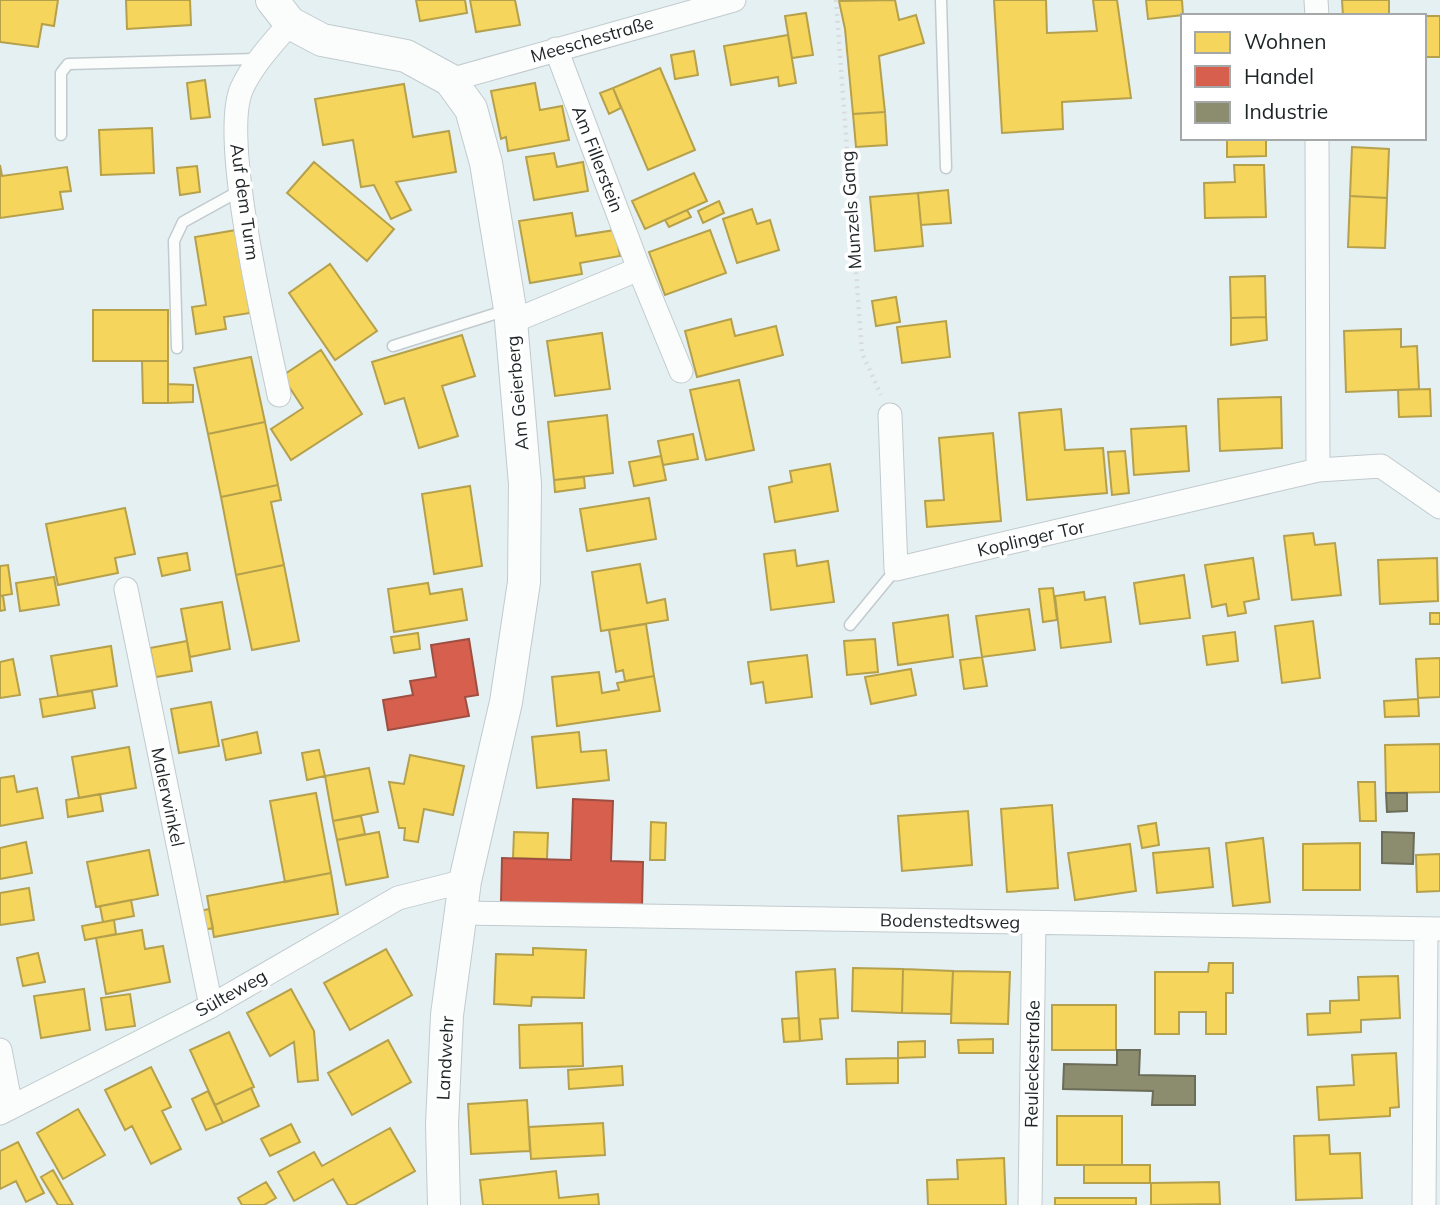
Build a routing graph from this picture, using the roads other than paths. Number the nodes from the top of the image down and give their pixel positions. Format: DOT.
graph roads {
  1 [pos="734,0"];
  2 [pos="941,0"];
  3 [pos="281,12"];
  4 [pos="556,49"];
  5 [pos="261,59"];
  6 [pos="450,80"];
  7 [pos="61,135"];
  8 [pos="1317,140"];
  9 [pos="946,168"];
  10 [pos="241,190"];
  11 [pos="639,269"];
  12 [pos="510,316"];
  13 [pos="393,346"];
  14 [pos="177,348"];
  15 [pos="681,371"];
  16 [pos="279,395"];
  17 [pos="890,415"];
  18 [pos="1318,470"];
  19 [pos="1440,507"];
  20 [pos="896,569"];
  21 [pos="126,589"];
  22 [pos="850,625"];
  23 [pos="465,881"];
  24 [pos="461,913"];
  25 [pos="1034,923"];
  26 [pos="1433,929"];
  27 [pos="211,1006"];
  28 [pos="0,1050"];
  29 [pos="6,1110"];
  30 [pos="444,1205"];
  31 [pos="1030,1205"];
  32 [pos="1423,1205"];
  1 -- 4 [label="street, Meeschestraße"];
  2 -- 9 [label="lane"];
  3 -- 5 [label="street, Auf dem Turm"];
  3 -- 6 [label="street, Am Geierberg"];
  4 -- 6 [label="street, Meeschestraße"];
  4 -- 11 [label="street, Am Fillerstein"];
  5 -- 7 [label="lane"];
  5 -- 10 [label="street, Auf dem Turm"];
  6 -- 12 [label="street, Am Geierberg"];
  8 -- 18 [label="street"];
  10 -- 14 [label="lane"];
  10 -- 16 [label="street, Auf dem Turm"];
  11 -- 12 [label="street"];
  11 -- 15 [label="street, Am Fillerstein"];
  12 -- 13 [label="lane"];
  12 -- 23 [label="street, Am Geierberg"];
  17 -- 20 [label="street"];
  18 -- 19 [label="street, Koplinger Tor"];
  18 -- 20 [label="street, Koplinger Tor"];
  20 -- 22 [label="lane"];
  21 -- 27 [label="street, Malerwinkel"];
  23 -- 24 [label="street, Am Geierberg"];
  23 -- 27 [label="street, Sülteweg"];
  24 -- 25 [label="street, Bodenstedtsweg"];
  24 -- 30 [label="street, Landwehr"];
  25 -- 26 [label="street, Bodenstedtsweg"];
  25 -- 31 [label="street, Reuleckestraße"];
  26 -- 32 [label="street"];
  27 -- 29 [label="street, Sülteweg"];
  28 -- 29 [label="street"];
}
